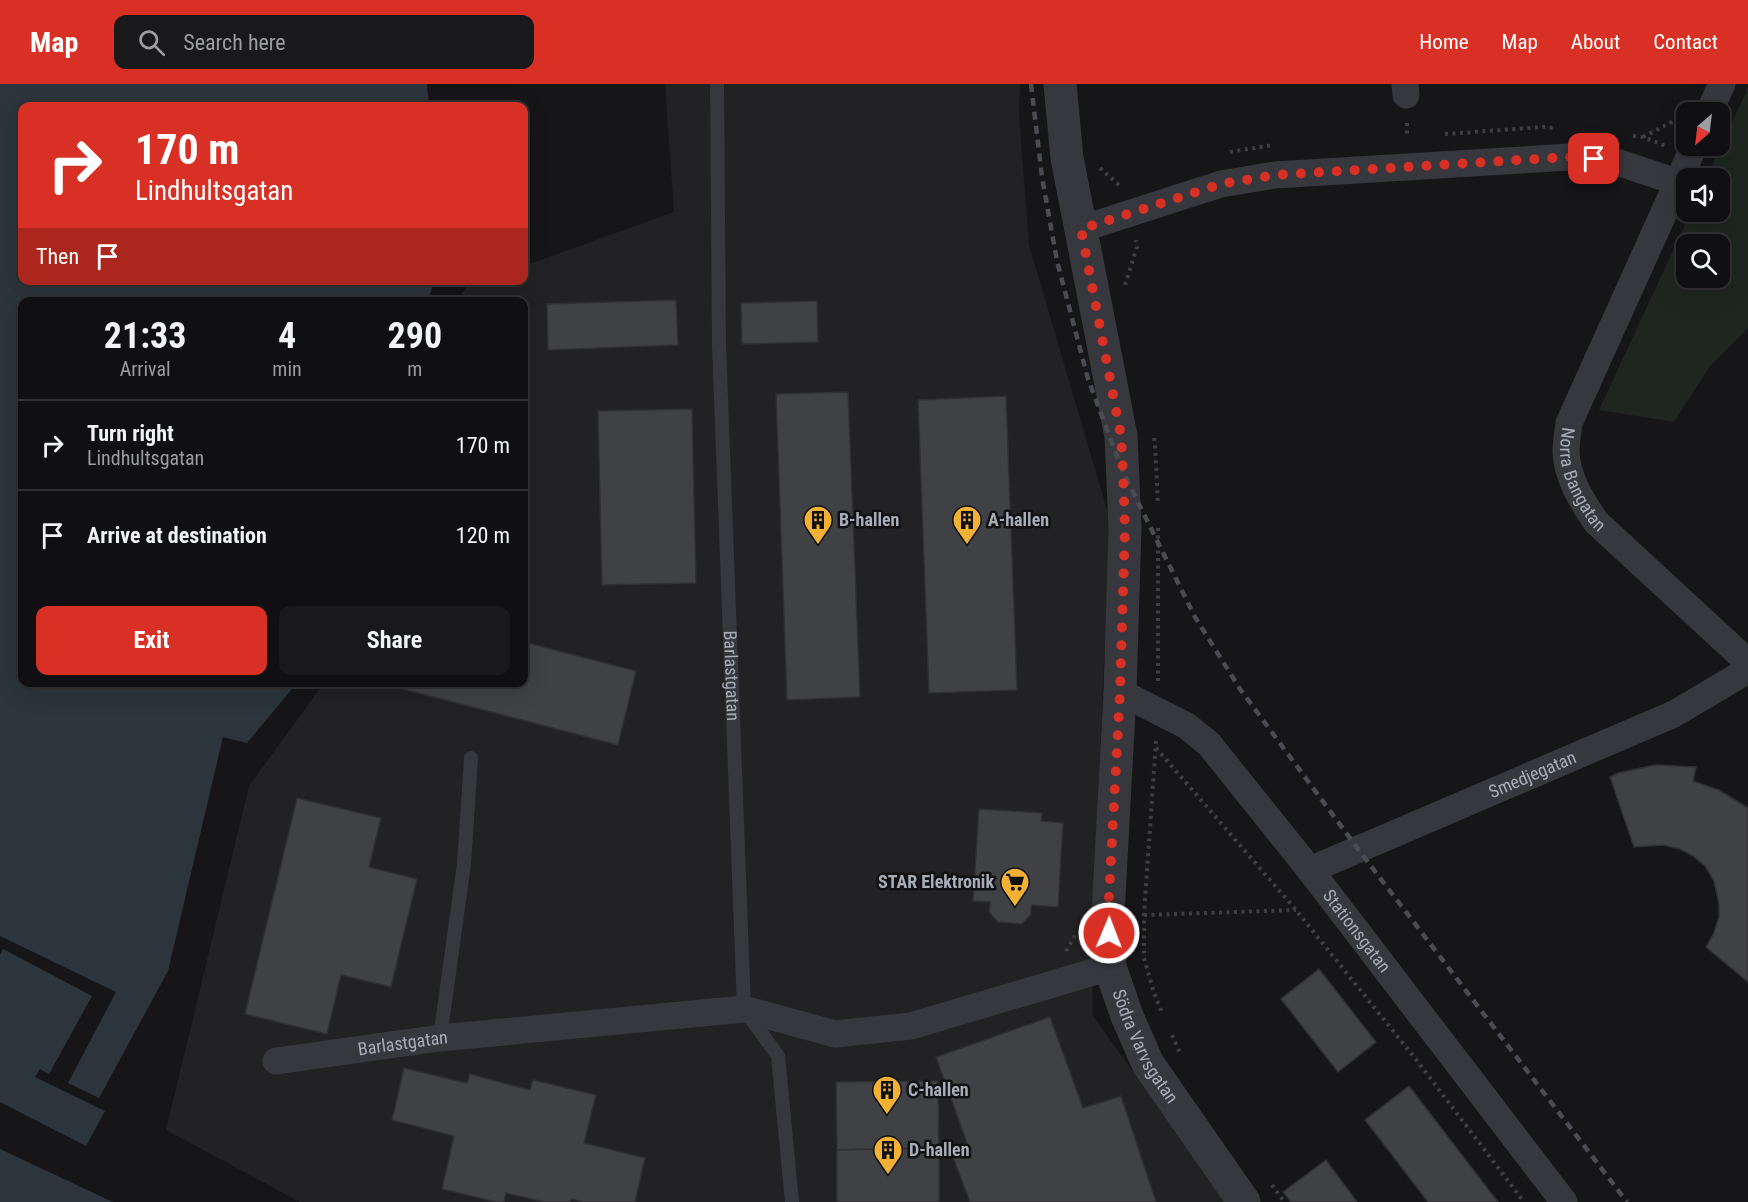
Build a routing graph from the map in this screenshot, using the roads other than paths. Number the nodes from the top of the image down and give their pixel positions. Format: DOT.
graph roads {
  1 [pos="717,84"];
  2 [pos="1060,84"];
  3 [pos="1722,84"];
  4 [pos="1714,102"];
  5 [pos="1676,182"];
  6 [pos="1676,184"];
  7 [pos="1081,229"];
  8 [pos="1748,662"];
  9 [pos="1748,670"];
  10 [pos="1120,692"];
  11 [pos="471,758"];
  12 [pos="1311,870"];
  13 [pos="1110,967"];
  14 [pos="744,1009"];
  15 [pos="440,1038"];
  16 [pos="276,1061"];
  17 [pos="792,1202"];
  18 [pos="1244,1202"];
  19 [pos="1564,1202"];
  1 -- 14 [label="lane, Barlastgatan"];
  2 -- 7 [label="street, Södra Varvsgatan"];
  3 -- 4 [label="street"];
  5 -- 7 [label="street"];
  6 -- 8 [label="street, Norra Bangatan"];
  7 -- 10 [label="street, Södra Varvsgatan"];
  9 -- 12 [label="street, Smedjegatan"];
  10 -- 12 [label="street, Stationsgatan"];
  10 -- 13 [label="street, Södra Varvsgatan"];
  11 -- 15 [label="lane"];
  12 -- 19 [label="street, Stationsgatan"];
  13 -- 14 [label="street, Barlastgatan"];
  13 -- 18 [label="street, Södra Varvsgatan"];
  14 -- 15 [label="street, Barlastgatan"];
  14 -- 17 [label="lane"];
  15 -- 16 [label="street, Barlastgatan"];
}
